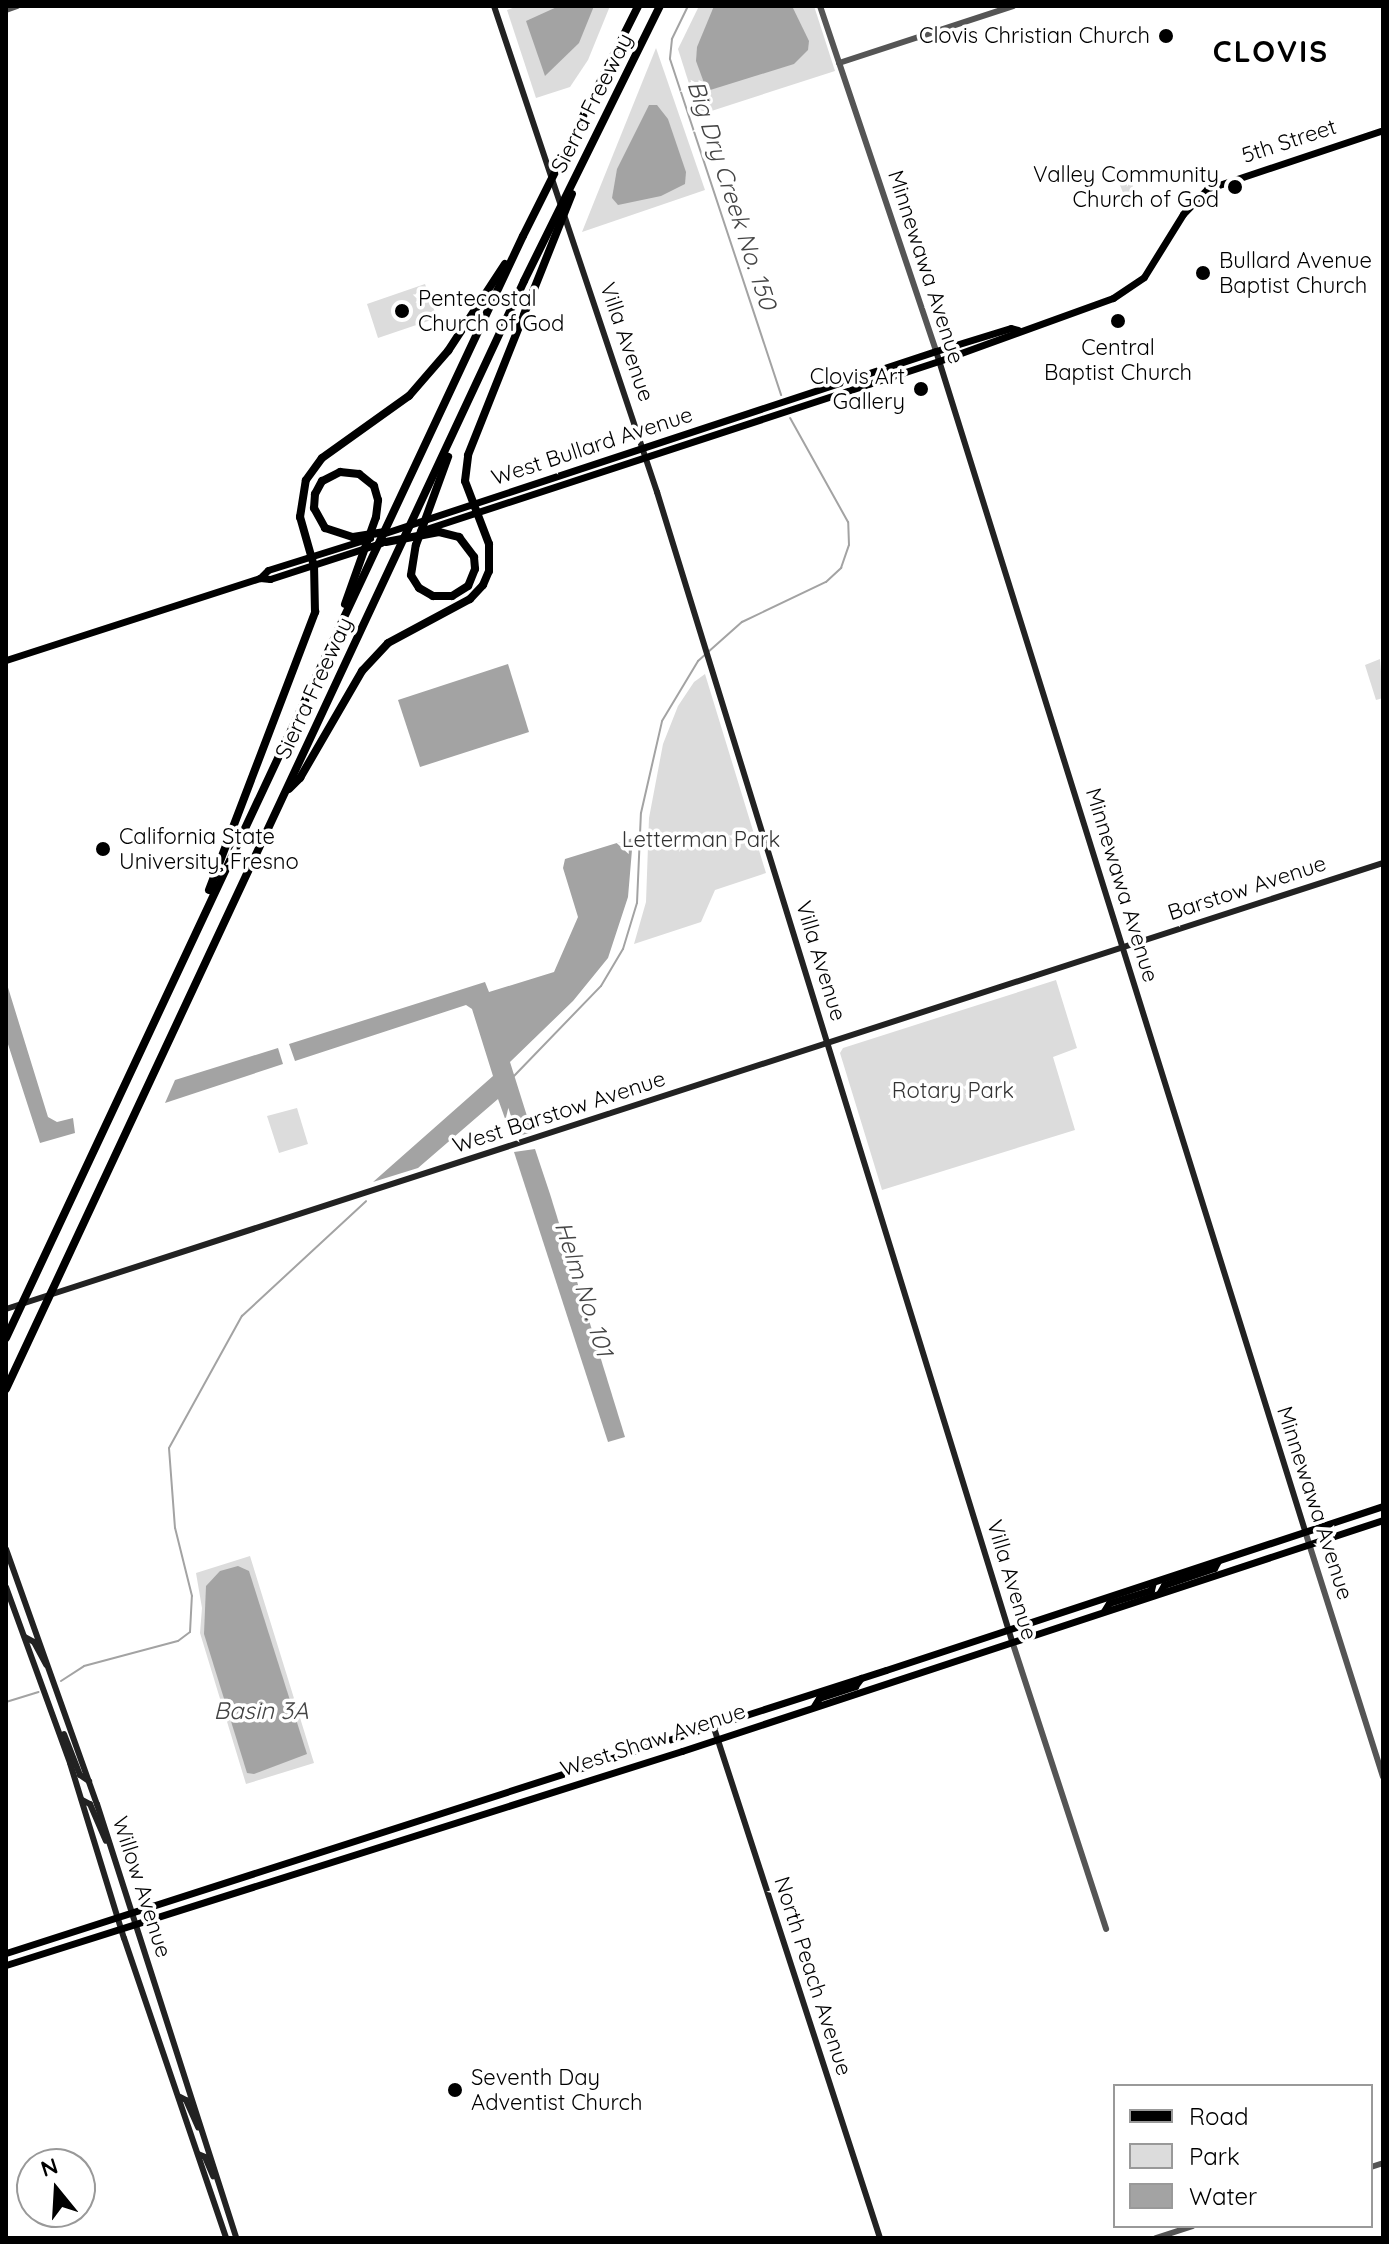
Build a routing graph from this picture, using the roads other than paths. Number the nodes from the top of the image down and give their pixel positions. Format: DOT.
graph roads {
  1 [pos="17,6"];
  2 [pos="494,6"];
  3 [pos="638,6"];
  4 [pos="660,6"];
  5 [pos="820,6"];
  6 [pos="1013,6"];
  7 [pos="6,10"];
  8 [pos="839,63"];
  9 [pos="1383,130"];
  10 [pos="594,139"];
  11 [pos="523,236"];
  12 [pos="1018,330"];
  13 [pos="936,351"];
  14 [pos="939,361"];
  15 [pos="904,362"];
  16 [pos="864,386"];
  17 [pos="813,392"];
  18 [pos="466,408"];
  19 [pos="769,417"];
  20 [pos="643,448"];
  21 [pos="646,457"];
  22 [pos="562,475"];
  23 [pos="518,500"];
  24 [pos="476,508"];
  25 [pos="439,529"];
  26 [pos="390,531"];
  27 [pos="352,540"];
  28 [pos="386,542"];
  29 [pos="313,561"];
  30 [pos="326,657"];
  31 [pos="6,660"];
  32 [pos="283,796"];
  33 [pos="1383,863"];
  34 [pos="193,936"];
  35 [pos="1122,948"];
  36 [pos="828,1044"];
  37 [pos="6,1309"];
  38 [pos="6,1338"];
  39 [pos="6,1389"];
  40 [pos="1383,1506"];
  41 [pos="1383,1520"];
  42 [pos="1305,1531"];
  43 [pos="1309,1545"];
  44 [pos="6,1549"];
  45 [pos="1220,1560"];
  46 [pos="1153,1582"];
  47 [pos="6,1587"];
  48 [pos="1160,1592"];
  49 [pos="1104,1611"];
  50 [pos="1008,1627"];
  51 [pos="25,1637"];
  52 [pos="1012,1641"];
  53 [pos="49,1667"];
  54 [pos="861,1678"];
  55 [pos="814,1706"];
  56 [pos="54,1717"];
  57 [pos="713,1725"];
  58 [pos="717,1739"];
  59 [pos="1383,1777"];
  60 [pos="89,1781"];
  61 [pos="82,1800"];
  62 [pos="113,1854"];
  63 [pos="131,1911"];
  64 [pos="117,1916"];
  65 [pos="135,1926"];
  66 [pos="1106,1929"];
  67 [pos="121,1930"];
  68 [pos="6,1953"];
  69 [pos="6,1965"];
  70 [pos="180,2059"];
  71 [pos="172,2074"];
  72 [pos="179,2097"];
  73 [pos="201,2129"];
  74 [pos="198,2154"];
  75 [pos="218,2182"];
  76 [pos="1186,2228"];
  77 [pos="226,2238"];
  78 [pos="236,2238"];
  79 [pos="880,2238"];
  80 [pos="1156,2238"];
  1 -- 7 [label="street"];
  2 -- 20 [label="main road, Villa Avenue"];
  3 -- 11 [label="highway, Sierra Freeway"];
  4 -- 10 [label="highway, Sierra Freeway"];
  5 -- 8 [label="street, Minnewawa Avenue"];
  6 -- 8 [label="street"];
  8 -- 13 [label="street, Minnewawa Avenue"];
  9 -- 12 [label="main road, 5th Street"];
  10 -- 18 [label="highway, Sierra Freeway"];
  10 -- 24 [label="highway"];
  11 -- 29 [label="highway"];
  11 -- 30 [label="highway, Sierra Freeway"];
  12 -- 13 [label="main road, West Bullard Avenue"];
  12 -- 14 [label="main road, West Bullard Avenue"];
  13 -- 14 [label="main road, Minnewawa Avenue"];
  13 -- 15 [label="main road, West Bullard Avenue"];
  14 -- 16 [label="main road, West Bullard Avenue"];
  14 -- 35 [label="main road, Minnewawa Avenue"];
  15 -- 16 [label="main road"];
  15 -- 17 [label="main road, West Bullard Avenue"];
  16 -- 19 [label="main road, West Bullard Avenue"];
  17 -- 19 [label="main road"];
  17 -- 20 [label="main road, West Bullard Avenue"];
  18 -- 25 [label="highway"];
  18 -- 32 [label="highway, Sierra Freeway"];
  19 -- 21 [label="main road, West Bullard Avenue"];
  20 -- 21 [label="main road, Villa Avenue"];
  20 -- 22 [label="main road, West Bullard Avenue"];
  21 -- 23 [label="main road, West Bullard Avenue"];
  21 -- 36 [label="main road, Villa Avenue"];
  22 -- 23 [label="main road"];
  22 -- 24 [label="main road, West Bullard Avenue"];
  23 -- 24 [label="main road, West Bullard Avenue"];
  24 -- 25 [label="main road, West Bullard Avenue"];
  24 -- 26 [label="main road, West Bullard Avenue"];
  24 -- 32 [label="highway"];
  25 -- 28 [label="highway"];
  26 -- 27 [label="highway"];
  27 -- 29 [label="main road"];
  27 -- 30 [label="highway"];
  28 -- 29 [label="main road"];
  29 -- 31 [label="main road"];
  29 -- 34 [label="highway"];
  30 -- 34 [label="highway, Sierra Freeway"];
  32 -- 39 [label="highway, Sierra Freeway"];
  33 -- 35 [label="main road, Barstow Avenue"];
  34 -- 38 [label="highway, Sierra Freeway"];
  35 -- 36 [label="main road, West Barstow Avenue"];
  35 -- 42 [label="main road, Minnewawa Avenue"];
  36 -- 37 [label="main road, West Barstow Avenue"];
  36 -- 50 [label="main road, Villa Avenue"];
  40 -- 42 [label="main road, West Shaw Avenue"];
  41 -- 43 [label="main road, West Shaw Avenue"];
  42 -- 43 [label="street, Minnewawa Avenue"];
  42 -- 45 [label="main road, West Shaw Avenue"];
  43 -- 48 [label="main road, West Shaw Avenue"];
  43 -- 59 [label="street, Minnewawa Avenue"];
  44 -- 53 [label="main road, Willow Avenue"];
  45 -- 46 [label="main road, West Shaw Avenue"];
  45 -- 48 [label="main road"];
  46 -- 49 [label="main road"];
  46 -- 50 [label="main road, West Shaw Avenue"];
  47 -- 51 [label="main road, Willow Avenue"];
  48 -- 49 [label="main road, West Shaw Avenue"];
  49 -- 52 [label="main road, West Shaw Avenue"];
  50 -- 52 [label="main road, Villa Avenue"];
  50 -- 54 [label="main road, West Shaw Avenue"];
  51 -- 53 [label="main road"];
  51 -- 56 [label="main road, Willow Avenue"];
  52 -- 55 [label="main road, West Shaw Avenue"];
  52 -- 66 [label="street, Villa Avenue"];
  53 -- 60 [label="main road, Willow Avenue"];
  54 -- 55 [label="main road"];
  54 -- 57 [label="main road, West Shaw Avenue"];
  55 -- 58 [label="main road, West Shaw Avenue"];
  56 -- 60 [label="main road"];
  56 -- 61 [label="main road, Willow Avenue"];
  57 -- 58 [label="main road, North Peach Avenue"];
  57 -- 63 [label="main road, West Shaw Avenue"];
  58 -- 65 [label="main road, West Shaw Avenue"];
  58 -- 79 [label="main road, North Peach Avenue"];
  60 -- 62 [label="main road, Willow Avenue"];
  61 -- 62 [label="main road"];
  61 -- 64 [label="main road, Willow Avenue"];
  62 -- 63 [label="main road, Willow Avenue"];
  63 -- 64 [label="main road, West Shaw Avenue"];
  63 -- 65 [label="main road, Willow Avenue"];
  64 -- 67 [label="main road, Willow Avenue"];
  64 -- 68 [label="main road, West Shaw Avenue"];
  65 -- 67 [label="main road, West Shaw Avenue"];
  65 -- 70 [label="main road, Willow Avenue"];
  67 -- 69 [label="main road, West Shaw Avenue"];
  67 -- 71 [label="main road, Willow Avenue"];
  70 -- 71 [label="main road"];
  70 -- 73 [label="main road, Willow Avenue"];
  71 -- 72 [label="main road, Willow Avenue"];
  72 -- 73 [label="main road"];
  72 -- 74 [label="main road, Willow Avenue"];
  73 -- 75 [label="main road, Willow Avenue"];
  74 -- 75 [label="main road"];
  74 -- 77 [label="main road, Willow Avenue"];
  75 -- 78 [label="main road, Willow Avenue"];
  76 -- 80 [label="street"];
}
